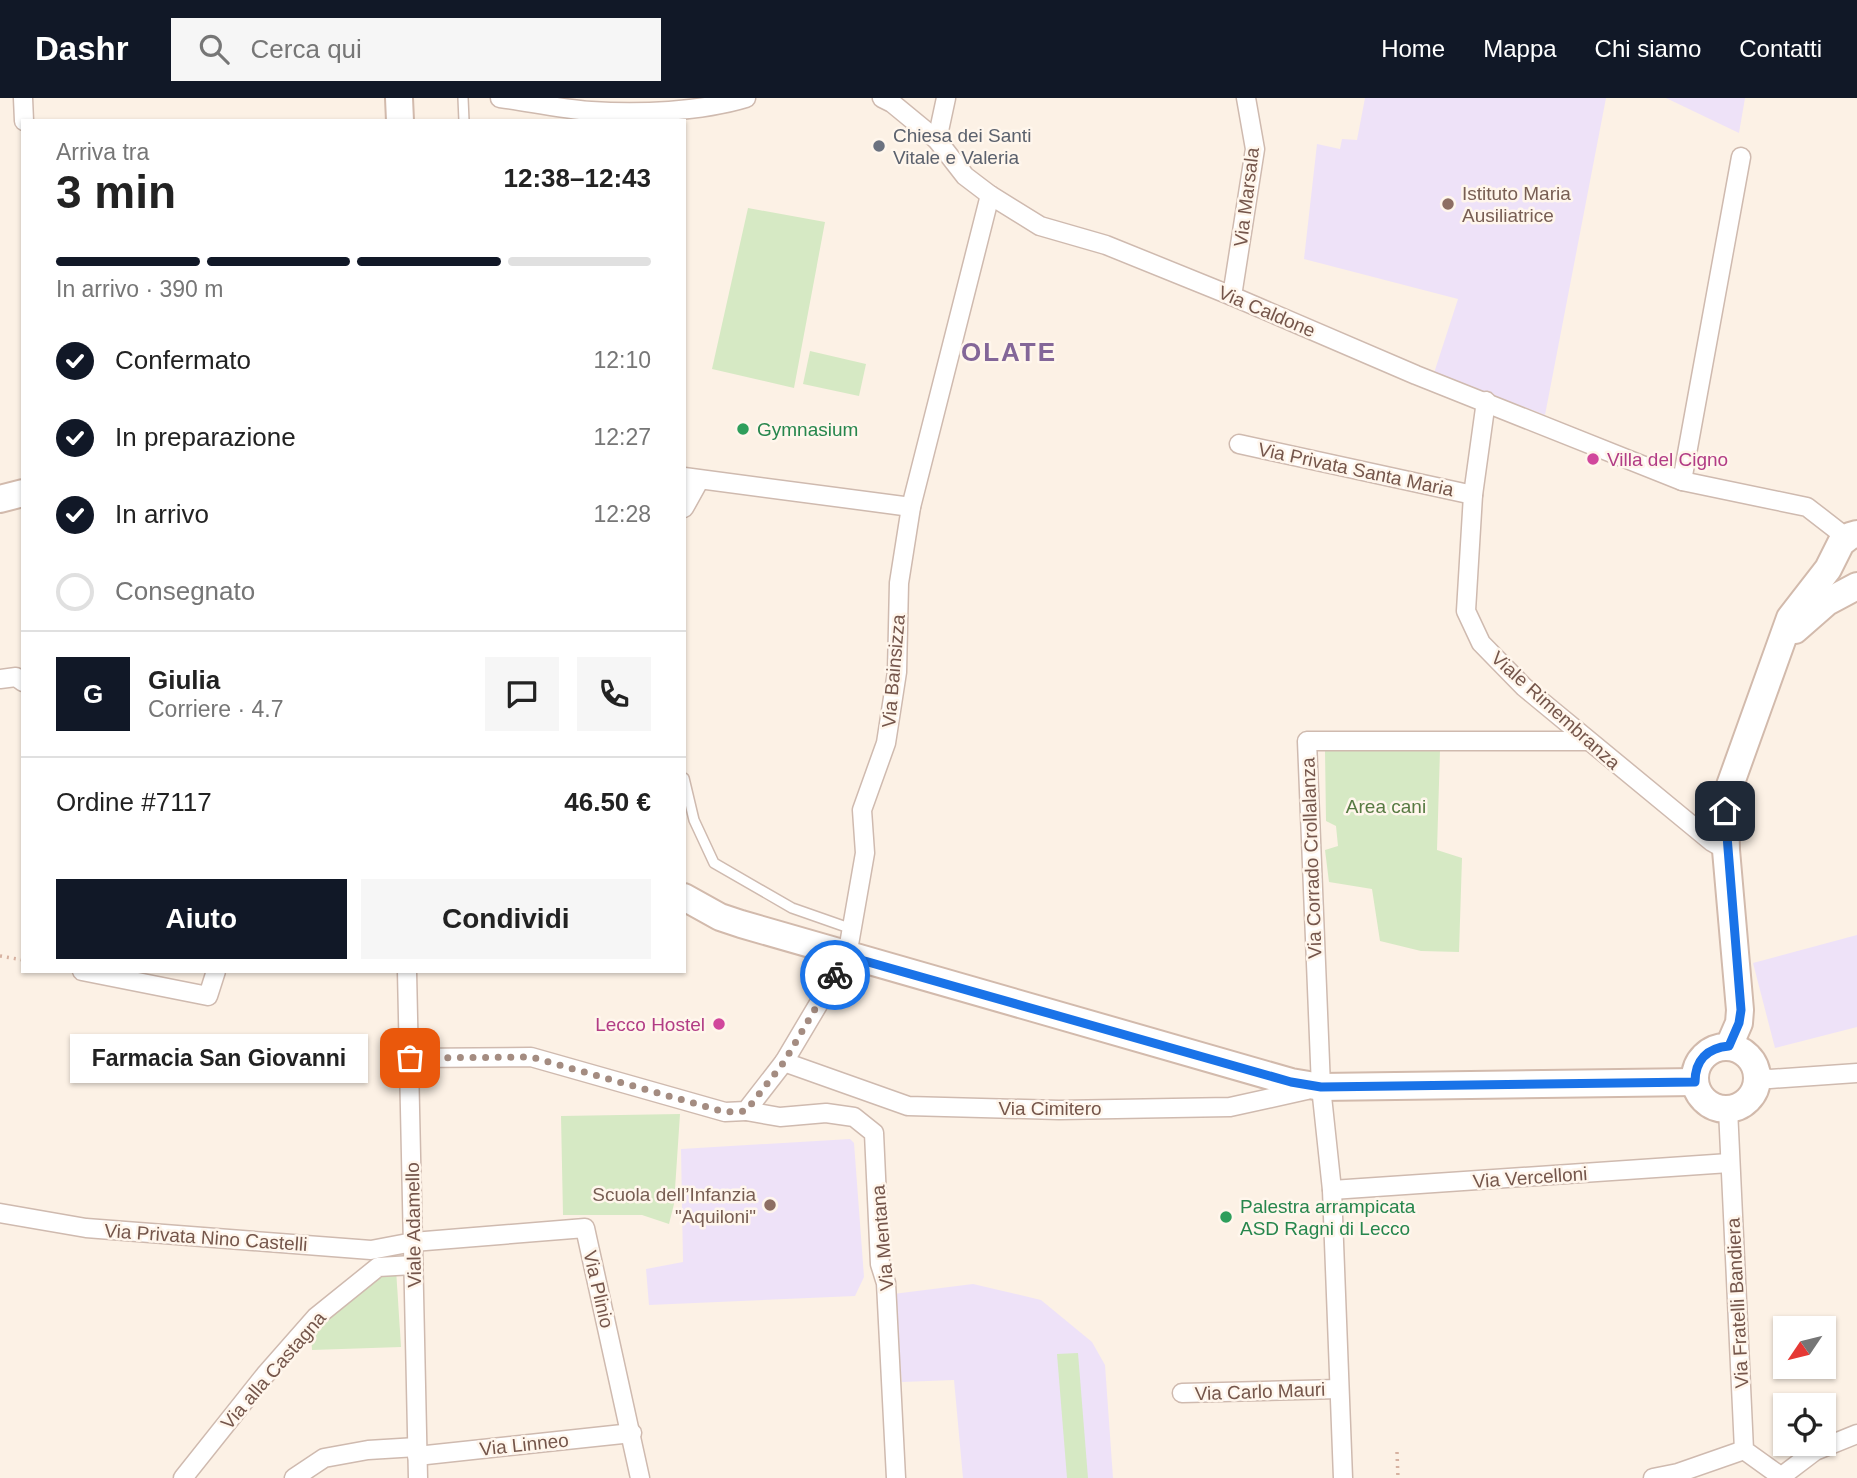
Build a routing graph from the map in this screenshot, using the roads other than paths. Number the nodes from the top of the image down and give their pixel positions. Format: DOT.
graph roads {
  1 [pos="23,98"];
  2 [pos="399,98"];
  3 [pos="463,98"];
  4 [pos="500,98"];
  5 [pos="746,98"];
  6 [pos="882,98"];
  7 [pos="946,98"];
  8 [pos="1246,98"];
  9 [pos="599,110"];
  10 [pos="24,119"];
  11 [pos="400,119"];
  12 [pos="464,119"];
  13 [pos="937,140"];
  14 [pos="1741,157"];
  15 [pos="990,195"];
  16 [pos="1232,296"];
  17 [pos="1486,401"];
  18 [pos="1240,444"];
  19 [pos="692,479"];
  20 [pos="1682,481"];
  21 [pos="21,494"];
  22 [pos="1473,495"];
  23 [pos="0,499"];
  24 [pos="686,501"];
  25 [pos="911,507"];
  26 [pos="1846,543"];
  27 [pos="1857,586"];
  28 [pos="1781,648"];
  29 [pos="0,679"];
  30 [pos="21,681"];
  31 [pos="1587,741"];
  32 [pos="686,786"];
  33 [pos="1726,850"];
  34 [pos="686,898"];
  35 [pos="852,929"];
  36 [pos="847,956"];
  37 [pos="92,973"];
  38 [pos="215,973"];
  39 [pos="407,973"];
  40 [pos="1729,1046"];
  41 [pos="410,1058"];
  42 [pos="784,1062"];
  43 [pos="1857,1073"];
  44 [pos="1757,1076"];
  45 [pos="1695,1082"];
  46 [pos="1321,1087"];
  47 [pos="1728,1109"];
  48 [pos="746,1111"];
  49 [pos="1729,1163"];
  50 [pos="1332,1190"];
  51 [pos="0,1213"];
  52 [pos="413,1242"];
  53 [pos="413,1265"];
  54 [pos="1339,1389"];
  55 [pos="1182,1393"];
  56 [pos="632,1433"];
  57 [pos="1857,1434"];
  58 [pos="1744,1450"];
  59 [pos="417,1451"];
  60 [pos="1783,1477"];
  61 [pos="183,1478"];
  62 [pos="294,1478"];
  63 [pos="418,1478"];
  64 [pos="640,1478"];
  65 [pos="896,1478"];
  66 [pos="1343,1478"];
  67 [pos="1653,1478"];
  1 -- 10 [label="street"];
  2 -- 11 [label="street"];
  3 -- 12 [label="lane"];
  4 -- 9 [label="street"];
  5 -- 9 [label="street"];
  6 -- 13 [label="street, Via Caldone"];
  7 -- 13 [label="street"];
  8 -- 16 [label="street, Via Marsala"];
  13 -- 15 [label="street, Via Caldone"];
  14 -- 20 [label="street"];
  15 -- 16 [label="street, Via Caldone"];
  15 -- 25 [label="street, Via Bainsizza"];
  16 -- 17 [label="street, Via Caldone"];
  17 -- 20 [label="street, Via Caldone"];
  17 -- 22 [label="street, Viale Rimembranza"];
  18 -- 22 [label="street, Via Privata Santa Maria"];
  19 -- 24 [label="street"];
  19 -- 25 [label="street"];
  20 -- 26 [label="street, Via Caldone"];
  21 -- 23 [label="street"];
  22 -- 31 [label="street, Viale Rimembranza"];
  25 -- 35 [label="street, Via Bainsizza"];
  26 -- 27 [label="street"];
  26 -- 28 [label="street"];
  27 -- 28 [label="street"];
  28 -- 33 [label="street"];
  29 -- 30 [label="street"];
  31 -- 33 [label="street, Viale Rimembranza"];
  31 -- 46 [label="street, Via Corrado Crollalanza"];
  32 -- 35 [label="lane"];
  33 -- 40 [label="street"];
  34 -- 36 [label="street"];
  35 -- 36 [label="street, Via Bainsizza"];
  36 -- 42 [label="street"];
  36 -- 46 [label="street"];
  37 -- 38 [label="street"];
  39 -- 41 [label="street, Viale Adamello"];
  40 -- 44 [label="street"];
  40 -- 45 [label="street"];
  41 -- 48 [label="street, Via Mentana"];
  41 -- 52 [label="street, Viale Adamello"];
  42 -- 46 [label="street, Via Cimitero"];
  42 -- 48 [label="street"];
  43 -- 44 [label="street"];
  44 -- 47 [label="street"];
  45 -- 46 [label="street"];
  45 -- 47 [label="street"];
  46 -- 50 [label="street, Via Carlo Mauri"];
  47 -- 49 [label="street, Via Fratelli Bandiera"];
  48 -- 65 [label="street, Via Mentana"];
  49 -- 50 [label="street, Via Vercelloni"];
  49 -- 58 [label="street, Via Fratelli Bandiera"];
  50 -- 54 [label="street, Via Carlo Mauri"];
  51 -- 52 [label="street, Via Privata Nino Castelli"];
  52 -- 53 [label="street, Viale Adamello"];
  52 -- 56 [label="street, Via Plinio"];
  53 -- 59 [label="street, Viale Adamello"];
  53 -- 61 [label="street, Via alla Castagna"];
  54 -- 55 [label="street, Via Carlo Mauri"];
  54 -- 66 [label="street, Via Carlo Mauri"];
  56 -- 59 [label="street, Via Linneo"];
  56 -- 64 [label="street, Via Plinio"];
  57 -- 60 [label="street"];
  58 -- 60 [label="street"];
  58 -- 67 [label="street"];
  59 -- 62 [label="street, Via Linneo"];
  59 -- 63 [label="street, Viale Adamello"];
}
